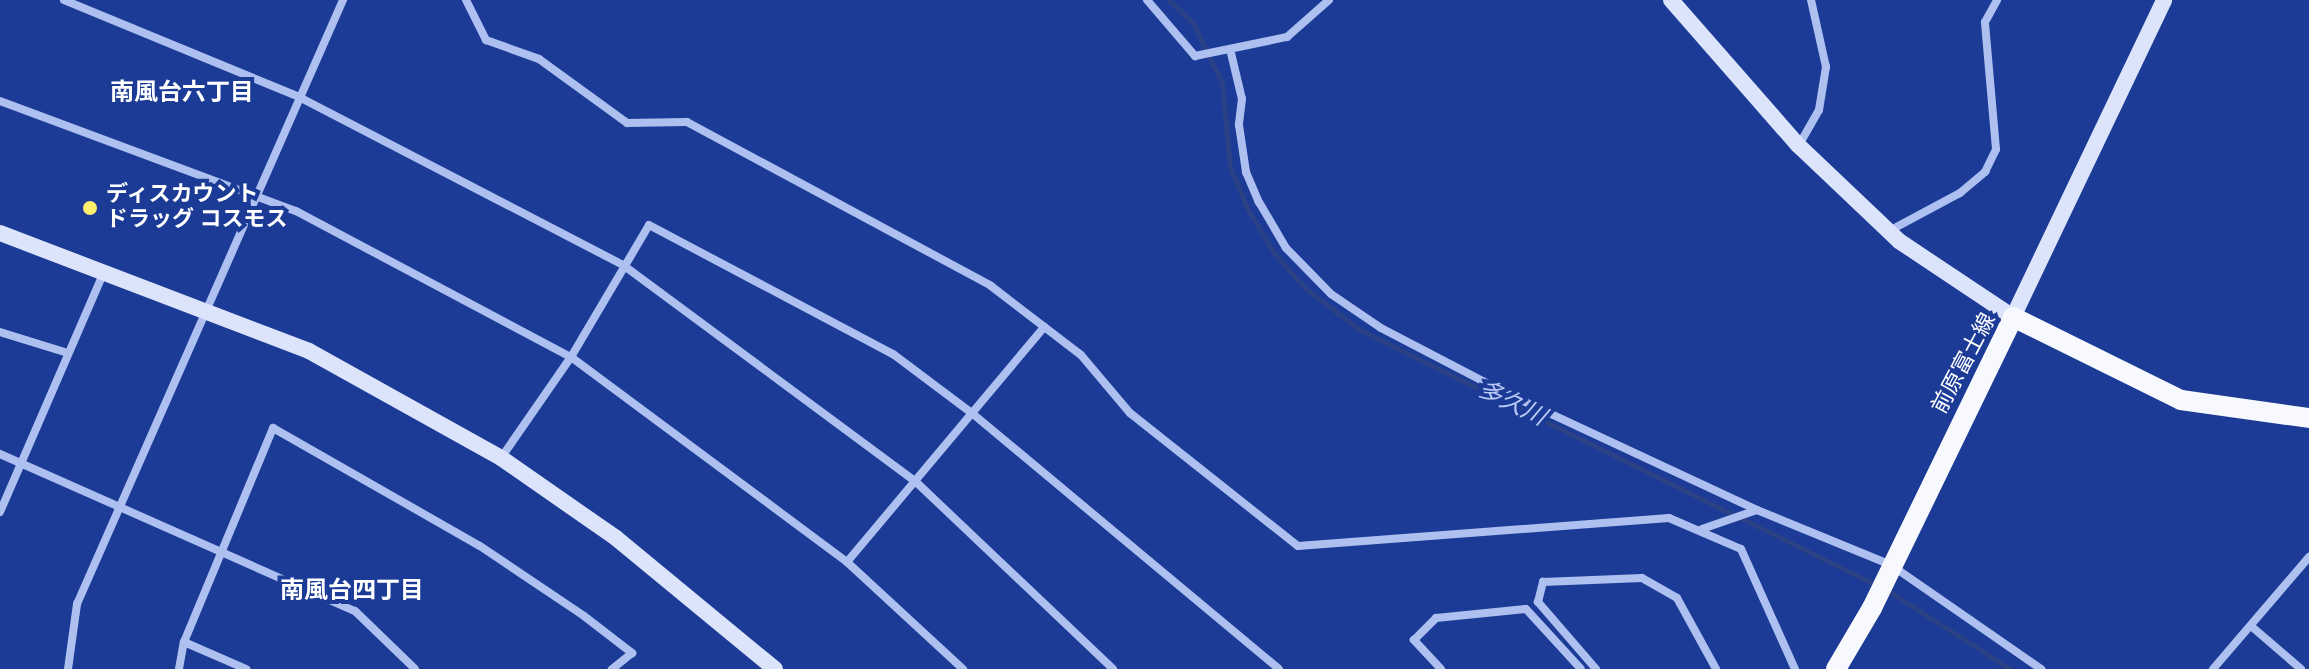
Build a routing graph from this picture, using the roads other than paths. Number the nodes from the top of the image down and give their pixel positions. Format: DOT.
graph roads {
  1 [pos="64,0"];
  2 [pos="466,0"];
  3 [pos="1147,0"];
  4 [pos="1329,0"];
  5 [pos="1671,0"];
  6 [pos="1811,0"];
  7 [pos="1997,0"];
  8 [pos="2164,0"];
  9 [pos="341,1"];
  10 [pos="1231,53"];
  11 [pos="299,97"];
  12 [pos="0,101"];
  13 [pos="1798,145"];
  14 [pos="255,195"];
  15 [pos="1889,231"];
  16 [pos="0,233"];
  17 [pos="623,265"];
  18 [pos="104,271"];
  19 [pos="205,308"];
  20 [pos="2013,317"];
  21 [pos="1044,327"];
  22 [pos="0,332"];
  23 [pos="68,353"];
  24 [pos="571,357"];
  25 [pos="973,414"];
  26 [pos="2309,418"];
  27 [pos="0,454"];
  28 [pos="501,458"];
  29 [pos="21,461"];
  30 [pos="915,481"];
  31 [pos="124,506"];
  32 [pos="1757,510"];
  33 [pos="0,512"];
  34 [pos="1702,529"];
  35 [pos="221,549"];
  36 [pos="2309,557"];
  37 [pos="847,562"];
  38 [pos="1891,565"];
  39 [pos="2251,626"];
  40 [pos="184,642"];
  41 [pos="68,669"];
  42 [pos="179,669"];
  43 [pos="246,669"];
  44 [pos="415,669"];
  45 [pos="612,669"];
  46 [pos="775,669"];
  47 [pos="963,669"];
  48 [pos="1113,669"];
  49 [pos="1279,669"];
  50 [pos="1441,669"];
  51 [pos="1581,669"];
  52 [pos="1596,669"];
  53 [pos="1716,669"];
  54 [pos="1795,669"];
  55 [pos="1836,669"];
  56 [pos="2041,669"];
  57 [pos="2213,669"];
  58 [pos="2301,669"];
  1 -- 11 [label="street"];
  2 -- 21 [label="street"];
  3 -- 10 [label="street"];
  4 -- 10 [label="street"];
  5 -- 13 [label="street"];
  6 -- 13 [label="street"];
  7 -- 15 [label="street"];
  8 -- 20 [label="street"];
  9 -- 11 [label="street"];
  10 -- 32 [label="street"];
  11 -- 14 [label="street"];
  11 -- 17 [label="street"];
  12 -- 14 [label="street"];
  13 -- 15 [label="street"];
  14 -- 19 [label="street"];
  14 -- 24 [label="street"];
  15 -- 20 [label="street"];
  16 -- 18 [label="street"];
  17 -- 24 [label="street"];
  17 -- 25 [label="street"];
  17 -- 30 [label="street"];
  18 -- 19 [label="street"];
  18 -- 23 [label="street"];
  19 -- 28 [label="street"];
  19 -- 31 [label="street"];
  20 -- 26 [label="main road, 前原富士線"];
  20 -- 38 [label="main road, 前原富士線"];
  21 -- 25 [label="street"];
  21 -- 34 [label="street"];
  22 -- 23 [label="street"];
  23 -- 29 [label="street"];
  24 -- 28 [label="street"];
  24 -- 37 [label="street"];
  25 -- 30 [label="street"];
  25 -- 49 [label="street"];
  27 -- 29 [label="street"];
  28 -- 46 [label="street"];
  29 -- 31 [label="street"];
  29 -- 33 [label="street"];
  30 -- 37 [label="street"];
  30 -- 48 [label="street"];
  31 -- 35 [label="street"];
  31 -- 41 [label="street"];
  32 -- 34 [label="street"];
  32 -- 38 [label="street"];
  34 -- 54 [label="street"];
  35 -- 40 [label="street"];
  35 -- 44 [label="street"];
  35 -- 45 [label="street"];
  36 -- 39 [label="street"];
  37 -- 47 [label="street"];
  38 -- 55 [label="main road, 前原富士線"];
  38 -- 56 [label="street"];
  39 -- 57 [label="street"];
  39 -- 58 [label="street"];
  40 -- 42 [label="street"];
  40 -- 43 [label="street"];
  50 -- 51 [label="street"];
  52 -- 53 [label="street"];
}
